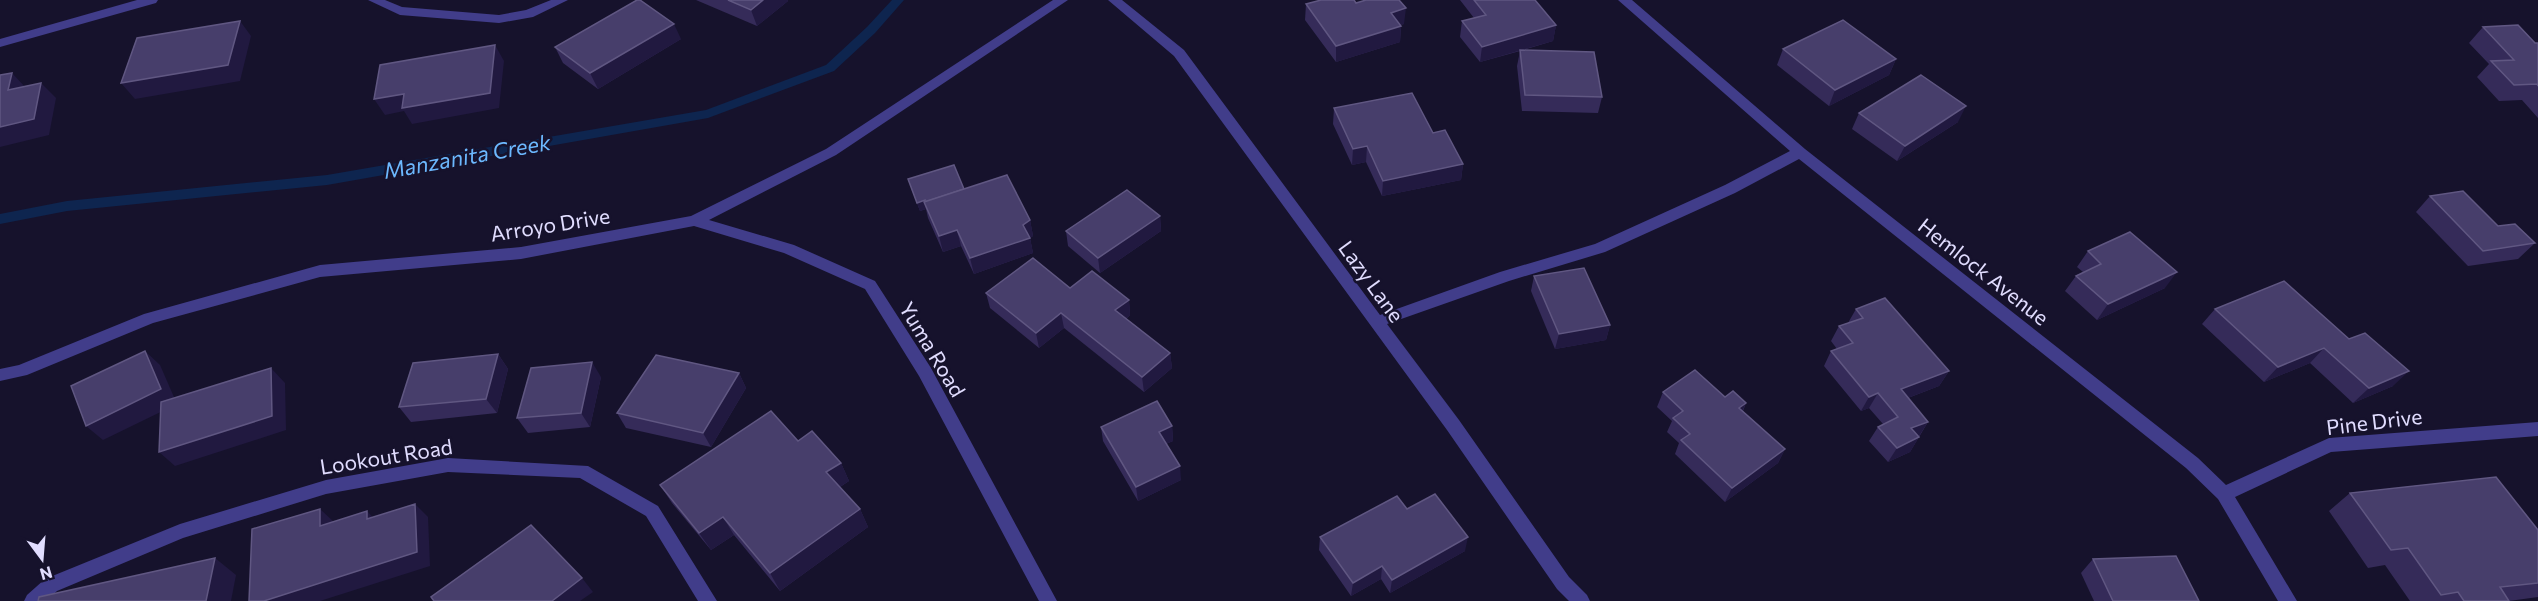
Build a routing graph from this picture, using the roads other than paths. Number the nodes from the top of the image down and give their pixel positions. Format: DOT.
graph roads {
  1 [pos="152,0"];
  2 [pos="374,0"];
  3 [pos="561,0"];
  4 [pos="1062,0"];
  5 [pos="1114,0"];
  6 [pos="1624,0"];
  7 [pos="0,43"];
  8 [pos="1800,152"];
  9 [pos="694,220"];
  10 [pos="1377,322"];
  11 [pos="0,375"];
  12 [pos="2538,429"];
  13 [pos="2224,494"];
  14 [pos="33,601"];
  15 [pos="708,601"];
  16 [pos="1048,601"];
  17 [pos="1581,601"];
  18 [pos="2288,601"];
  1 -- 7 [label="street"];
  2 -- 3 [label="street"];
  4 -- 9 [label="street, Arroyo Drive"];
  5 -- 10 [label="street, Lazy Lane"];
  6 -- 8 [label="street, Hemlock Avenue"];
  8 -- 10 [label="street"];
  8 -- 13 [label="street, Hemlock Avenue"];
  9 -- 11 [label="street, Arroyo Drive"];
  9 -- 16 [label="street, Yuma Road"];
  10 -- 17 [label="street, Lazy Lane"];
  12 -- 13 [label="street, Pine Drive"];
  13 -- 18 [label="street, Hemlock Avenue"];
  14 -- 15 [label="street, Lookout Road"];
}
